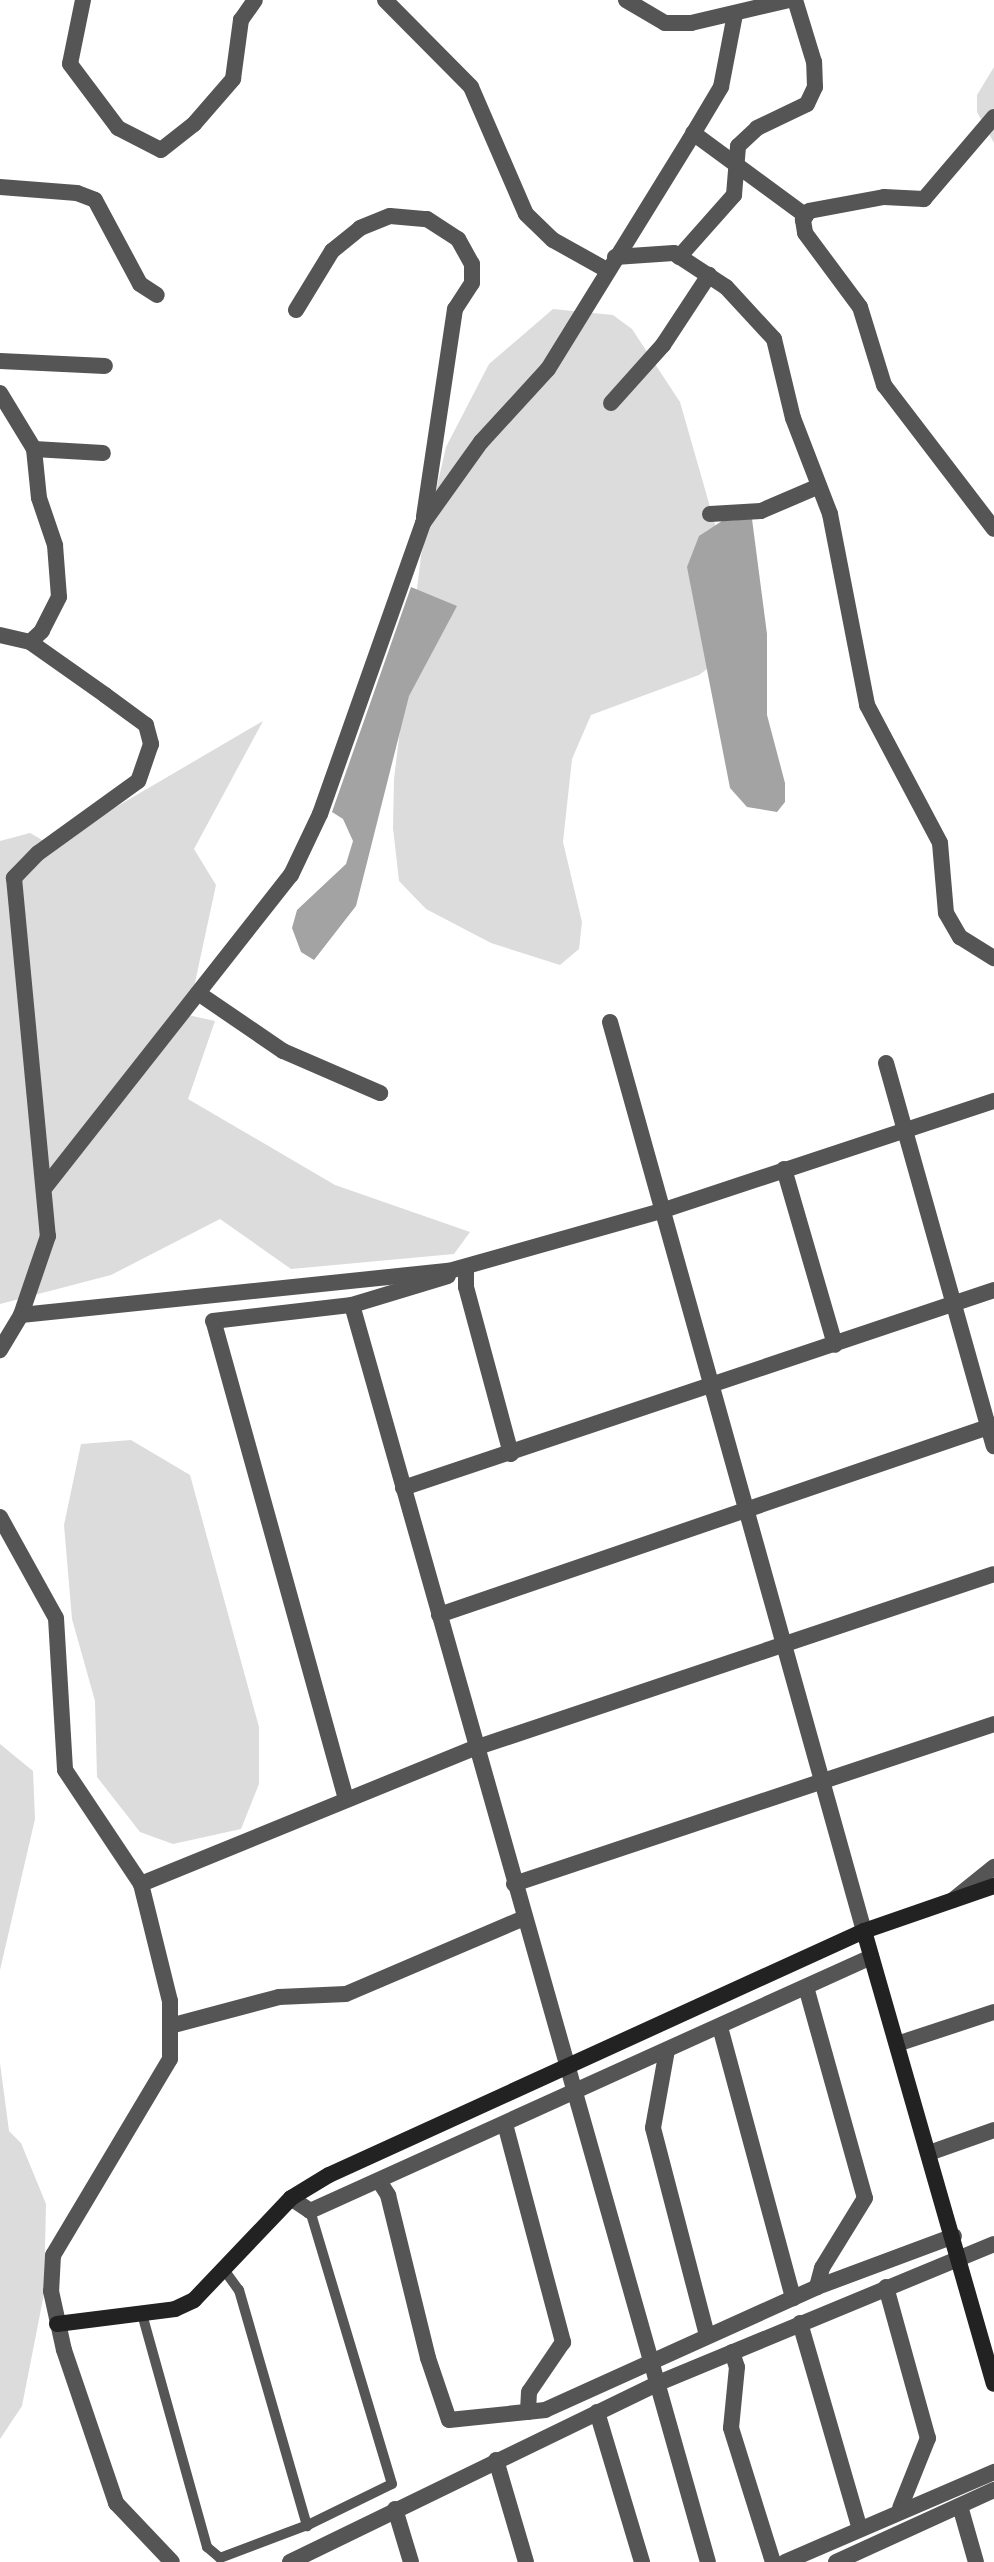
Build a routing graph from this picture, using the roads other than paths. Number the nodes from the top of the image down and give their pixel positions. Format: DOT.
graph roads {
  1 [pos="83,0"];
  2 [pos="255,0"];
  3 [pos="385,0"];
  4 [pos="626,0"];
  5 [pos="792,0"];
  6 [pos="735,14"];
  7 [pos="994,117"];
  8 [pos="693,133"];
  9 [pos="733,160"];
  10 [pos="0,187"];
  11 [pos="806,216"];
  12 [pos="679,257"];
  13 [pos="611,264"];
  14 [pos="709,275"];
  15 [pos="157,295"];
  16 [pos="296,310"];
  17 [pos="0,361"];
  18 [pos="105,366"];
  19 [pos="0,393"];
  20 [pos="611,403"];
  21 [pos="34,449"];
  22 [pos="103,453"];
  23 [pos="819,486"];
  24 [pos="710,514"];
  25 [pos="423,523"];
  26 [pos="994,529"];
  27 [pos="0,635"];
  28 [pos="30,642"];
  29 [pos="994,958"];
  30 [pos="198,993"];
  31 [pos="610,1022"];
  32 [pos="886,1063"];
  33 [pos="380,1093"];
  34 [pos="994,1101"];
  35 [pos="906,1130"];
  36 [pos="784,1169"];
  37 [pos="46,1186"];
  38 [pos="661,1211"];
  39 [pos="466,1267"];
  40 [pos="449,1271"];
  41 [pos="994,1290"];
  42 [pos="954,1303"];
  43 [pos="352,1305"];
  44 [pos="21,1315"];
  45 [pos="835,1345"];
  46 [pos="0,1350"];
  47 [pos="711,1386"];
  48 [pos="991,1426"];
  49 [pos="994,1446"];
  50 [pos="511,1454"];
  51 [pos="403,1488"];
  52 [pos="748,1511"];
  53 [pos="0,1517"];
  54 [pos="994,1574"];
  55 [pos="439,1615"];
  56 [pos="786,1644"];
  57 [pos="994,1724"];
  58 [pos="475,1748"];
  59 [pos="824,1780"];
  60 [pos="346,1799"];
  61 [pos="994,1867"];
  62 [pos="141,1884"];
  63 [pos="514,1884"];
  64 [pos="994,1886"];
  65 [pos="953,1900"];
  66 [pos="524,1918"];
  67 [pos="864,1931"];
  68 [pos="871,1957"];
  69 [pos="806,1987"];
  70 [pos="994,2012"];
  71 [pos="170,2026"];
  72 [pos="720,2027"];
  73 [pos="897,2044"];
  74 [pos="667,2050"];
  75 [pos="564,2068"];
  76 [pos="571,2092"];
  77 [pos="505,2124"];
  78 [pos="994,2130"];
  79 [pos="929,2153"];
  80 [pos="379,2181"];
  81 [pos="291,2198"];
  82 [pos="310,2211"];
  83 [pos="954,2236"];
  84 [pos="994,2244"];
  85 [pos="960,2256"];
  86 [pos="222,2267"];
  87 [pos="817,2287"];
  88 [pos="886,2287"];
  89 [pos="793,2298"];
  90 [pos="142,2314"];
  91 [pos="800,2323"];
  92 [pos="57,2324"];
  93 [pos="707,2335"];
  94 [pos="732,2352"];
  95 [pos="650,2365"];
  96 [pos="993,2375"];
  97 [pos="656,2384"];
  98 [pos="528,2412"];
  99 [pos="597,2412"];
  100 [pos="496,2460"];
  101 [pos="994,2472"];
  102 [pos="994,2490"];
  103 [pos="960,2506"];
  104 [pos="900,2508"];
  105 [pos="395,2509"];
  106 [pos="307,2526"];
  107 [pos="859,2526"];
  108 [pos="872,2554"];
  109 [pos="172,2562"];
  110 [pos="290,2562"];
  111 [pos="411,2562"];
  112 [pos="526,2562"];
  113 [pos="642,2562"];
  114 [pos="708,2562"];
  115 [pos="773,2562"];
  116 [pos="785,2562"];
  117 [pos="836,2562"];
  118 [pos="976,2562"];
  1 -- 2 [label="street"];
  3 -- 13 [label="street"];
  4 -- 6 [label="street"];
  5 -- 6 [label="street"];
  5 -- 9 [label="street"];
  6 -- 8 [label="street"];
  7 -- 11 [label="street"];
  8 -- 9 [label="street"];
  8 -- 13 [label="street"];
  9 -- 11 [label="street"];
  9 -- 12 [label="street"];
  10 -- 15 [label="street"];
  11 -- 26 [label="street"];
  12 -- 13 [label="street"];
  12 -- 14 [label="street"];
  13 -- 25 [label="street"];
  14 -- 20 [label="street"];
  14 -- 23 [label="street"];
  16 -- 25 [label="street"];
  17 -- 18 [label="street"];
  19 -- 21 [label="street"];
  21 -- 22 [label="street"];
  21 -- 28 [label="street"];
  23 -- 24 [label="street"];
  23 -- 29 [label="street"];
  25 -- 30 [label="street"];
  27 -- 28 [label="street"];
  28 -- 37 [label="street"];
  30 -- 33 [label="street"];
  30 -- 37 [label="street"];
  31 -- 38 [label="street"];
  32 -- 35 [label="street"];
  34 -- 35 [label="street"];
  35 -- 36 [label="street"];
  35 -- 42 [label="street"];
  36 -- 38 [label="street"];
  36 -- 45 [label="street"];
  37 -- 44 [label="street"];
  38 -- 39 [label="street"];
  38 -- 47 [label="street"];
  39 -- 40 [label="street"];
  39 -- 50 [label="street"];
  40 -- 43 [label="street"];
  40 -- 44 [label="street"];
  41 -- 42 [label="street"];
  42 -- 45 [label="street"];
  42 -- 48 [label="street"];
  43 -- 51 [label="street"];
  43 -- 60 [label="street"];
  44 -- 46 [label="street"];
  45 -- 47 [label="street"];
  47 -- 50 [label="street"];
  47 -- 52 [label="street"];
  48 -- 49 [label="street"];
  48 -- 52 [label="street"];
  50 -- 51 [label="street"];
  51 -- 55 [label="street"];
  52 -- 55 [label="street"];
  52 -- 56 [label="street"];
  53 -- 62 [label="street"];
  54 -- 56 [label="street"];
  55 -- 58 [label="street"];
  56 -- 58 [label="street"];
  56 -- 59 [label="street"];
  57 -- 59 [label="street"];
  58 -- 60 [label="street"];
  58 -- 63 [label="street"];
  59 -- 63 [label="street"];
  59 -- 67 [label="street"];
  60 -- 62 [label="street"];
  61 -- 65 [label="street"];
  62 -- 71 [label="street"];
  63 -- 66 [label="street"];
  64 -- 65 [label="street"];
  65 -- 67 [label="street"];
  66 -- 71 [label="street"];
  66 -- 75 [label="street"];
  67 -- 68 [label="street"];
  67 -- 75 [label="street"];
  68 -- 69 [label="street"];
  68 -- 73 [label="street"];
  69 -- 72 [label="street"];
  69 -- 87 [label="street"];
  70 -- 73 [label="street"];
  71 -- 92 [label="street"];
  72 -- 74 [label="street"];
  72 -- 89 [label="street"];
  73 -- 79 [label="street"];
  74 -- 76 [label="street"];
  74 -- 93 [label="street"];
  75 -- 76 [label="street"];
  75 -- 81 [label="street"];
  76 -- 77 [label="street"];
  76 -- 95 [label="street"];
  77 -- 80 [label="street"];
  77 -- 98 [label="street"];
  78 -- 79 [label="street"];
  79 -- 83 [label="street"];
  80 -- 82 [label="street"];
  80 -- 98 [label="street"];
  81 -- 82 [label="street"];
  81 -- 86 [label="street"];
  82 -- 106 [label="lane"];
  83 -- 85 [label="street"];
  83 -- 87 [label="street"];
  84 -- 85 [label="street"];
  85 -- 88 [label="street"];
  85 -- 96 [label="street"];
  86 -- 90 [label="street"];
  86 -- 106 [label="lane"];
  87 -- 89 [label="street"];
  88 -- 91 [label="street"];
  88 -- 104 [label="street"];
  89 -- 93 [label="street"];
  90 -- 92 [label="street"];
  90 -- 106 [label="lane"];
  91 -- 94 [label="street"];
  91 -- 107 [label="street"];
  92 -- 109 [label="street"];
  93 -- 95 [label="street"];
  94 -- 97 [label="street"];
  94 -- 115 [label="street"];
  95 -- 97 [label="street"];
  95 -- 98 [label="street"];
  97 -- 99 [label="street"];
  97 -- 114 [label="street"];
  99 -- 100 [label="street"];
  99 -- 113 [label="street"];
  100 -- 105 [label="street"];
  100 -- 112 [label="street"];
  101 -- 104 [label="street"];
  102 -- 103 [label="street"];
  103 -- 108 [label="street"];
  103 -- 118 [label="street"];
  104 -- 107 [label="street"];
  105 -- 110 [label="street"];
  105 -- 111 [label="street"];
  107 -- 116 [label="street"];
  108 -- 117 [label="street"];
}
